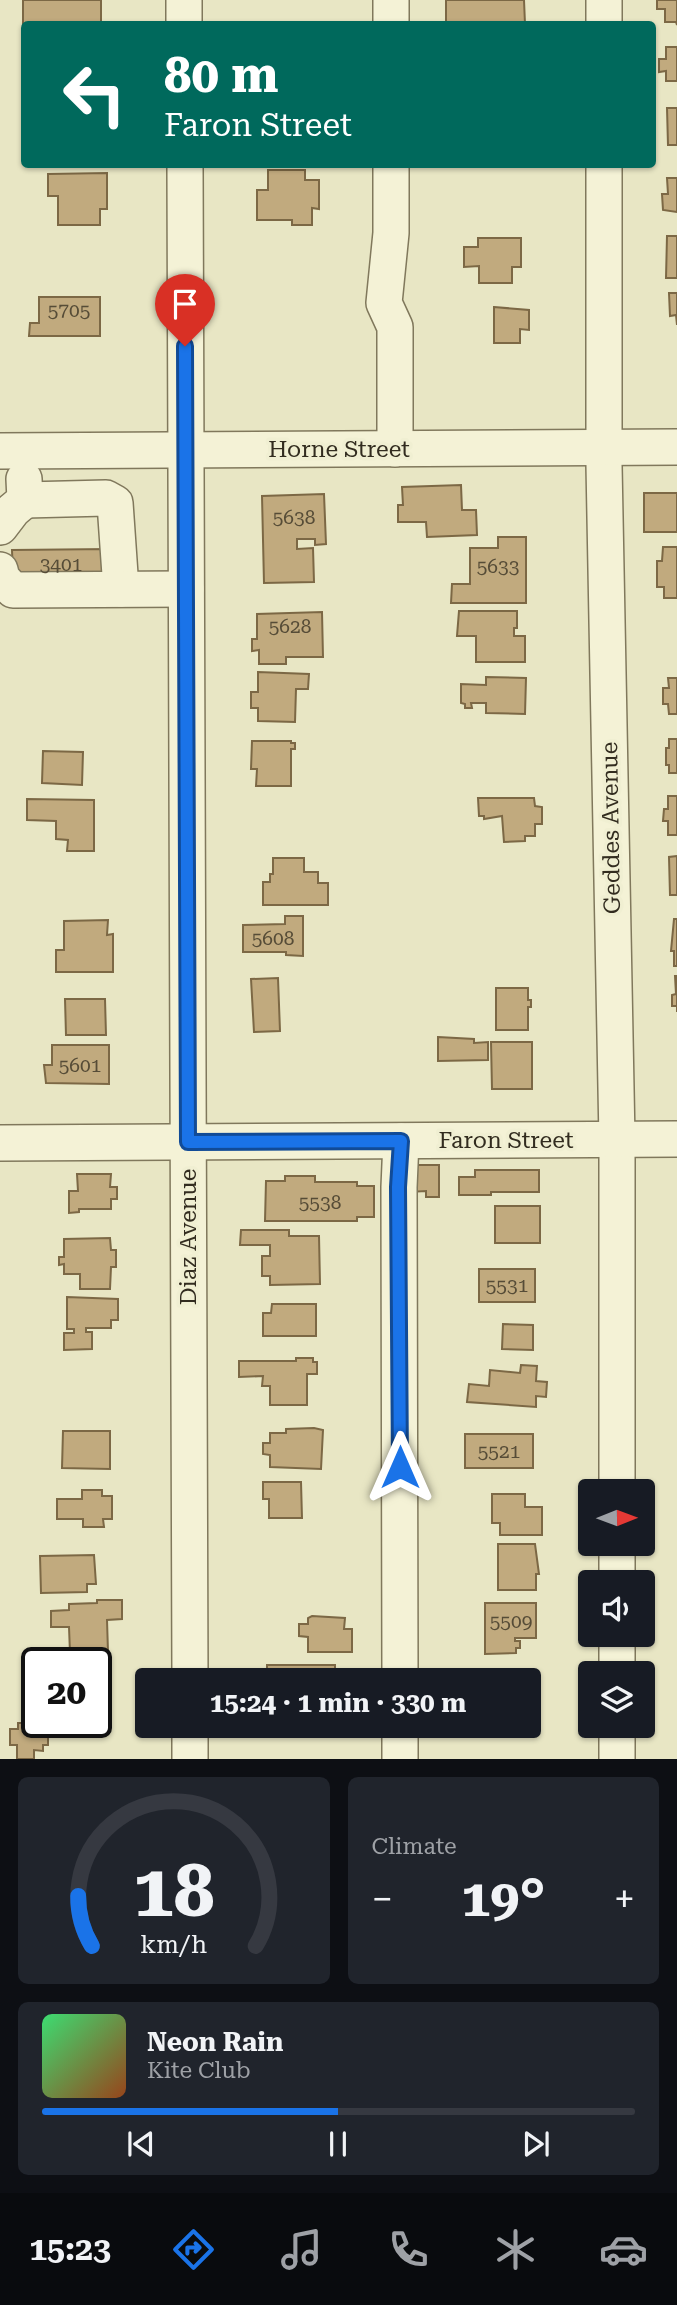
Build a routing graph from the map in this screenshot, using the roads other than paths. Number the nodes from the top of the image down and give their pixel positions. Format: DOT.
graph roads {
  1 [pos="184,0"];
  2 [pos="391,0"];
  3 [pos="604,0"];
  4 [pos="184,21"];
  5 [pos="391,21"];
  6 [pos="604,21"];
  7 [pos="185,168"];
  8 [pos="391,168"];
  9 [pos="604,168"];
  10 [pos="604,447"];
  11 [pos="677,447"];
  12 [pos="396,449"];
  13 [pos="89,450"];
  14 [pos="186,450"];
  15 [pos="11,451"];
  16 [pos="88,498"];
  17 [pos="25,500"];
  18 [pos="0,527"];
  19 [pos="1,575"];
  20 [pos="121,589"];
  21 [pos="186,589"];
  22 [pos="677,1139"];
  23 [pos="617,1140"];
  24 [pos="401,1141"];
  25 [pos="188,1142"];
  26 [pos="0,1143"];
  27 [pos="617,1479"];
  28 [pos="190,1668"];
  29 [pos="400,1668"];
  30 [pos="190,1738"];
  31 [pos="400,1738"];
  32 [pos="617,1738"];
  33 [pos="190,1759"];
  34 [pos="400,1759"];
  35 [pos="617,1759"];
  1 -- 4 [label="street"];
  2 -- 5 [label="street"];
  3 -- 6 [label="street"];
  7 -- 14 [label="street, Diaz Avenue"];
  8 -- 12 [label="street"];
  9 -- 10 [label="street, Geddes Avenue"];
  10 -- 11 [label="street, Horne Street"];
  10 -- 12 [label="street, Horne Street"];
  10 -- 23 [label="street, Geddes Avenue"];
  12 -- 14 [label="street, Horne Street"];
  13 -- 14 [label="street, Horne Street"];
  13 -- 15 [label="street, Horne Street"];
  13 -- 16 [label="street"];
  14 -- 21 [label="street, Diaz Avenue"];
  15 -- 17 [label="street"];
  16 -- 17 [label="street"];
  16 -- 20 [label="street"];
  17 -- 18 [label="street"];
  19 -- 20 [label="street"];
  20 -- 21 [label="street"];
  21 -- 25 [label="street, Diaz Avenue"];
  22 -- 23 [label="street, Faron Street"];
  23 -- 24 [label="street, Faron Street"];
  23 -- 27 [label="street, Geddes Avenue"];
  24 -- 25 [label="street, Faron Street"];
  24 -- 29 [label="street"];
  25 -- 26 [label="street, Faron Street"];
  25 -- 28 [label="street, Diaz Avenue"];
  30 -- 33 [label="street"];
  31 -- 34 [label="street"];
  32 -- 35 [label="street"];
}
